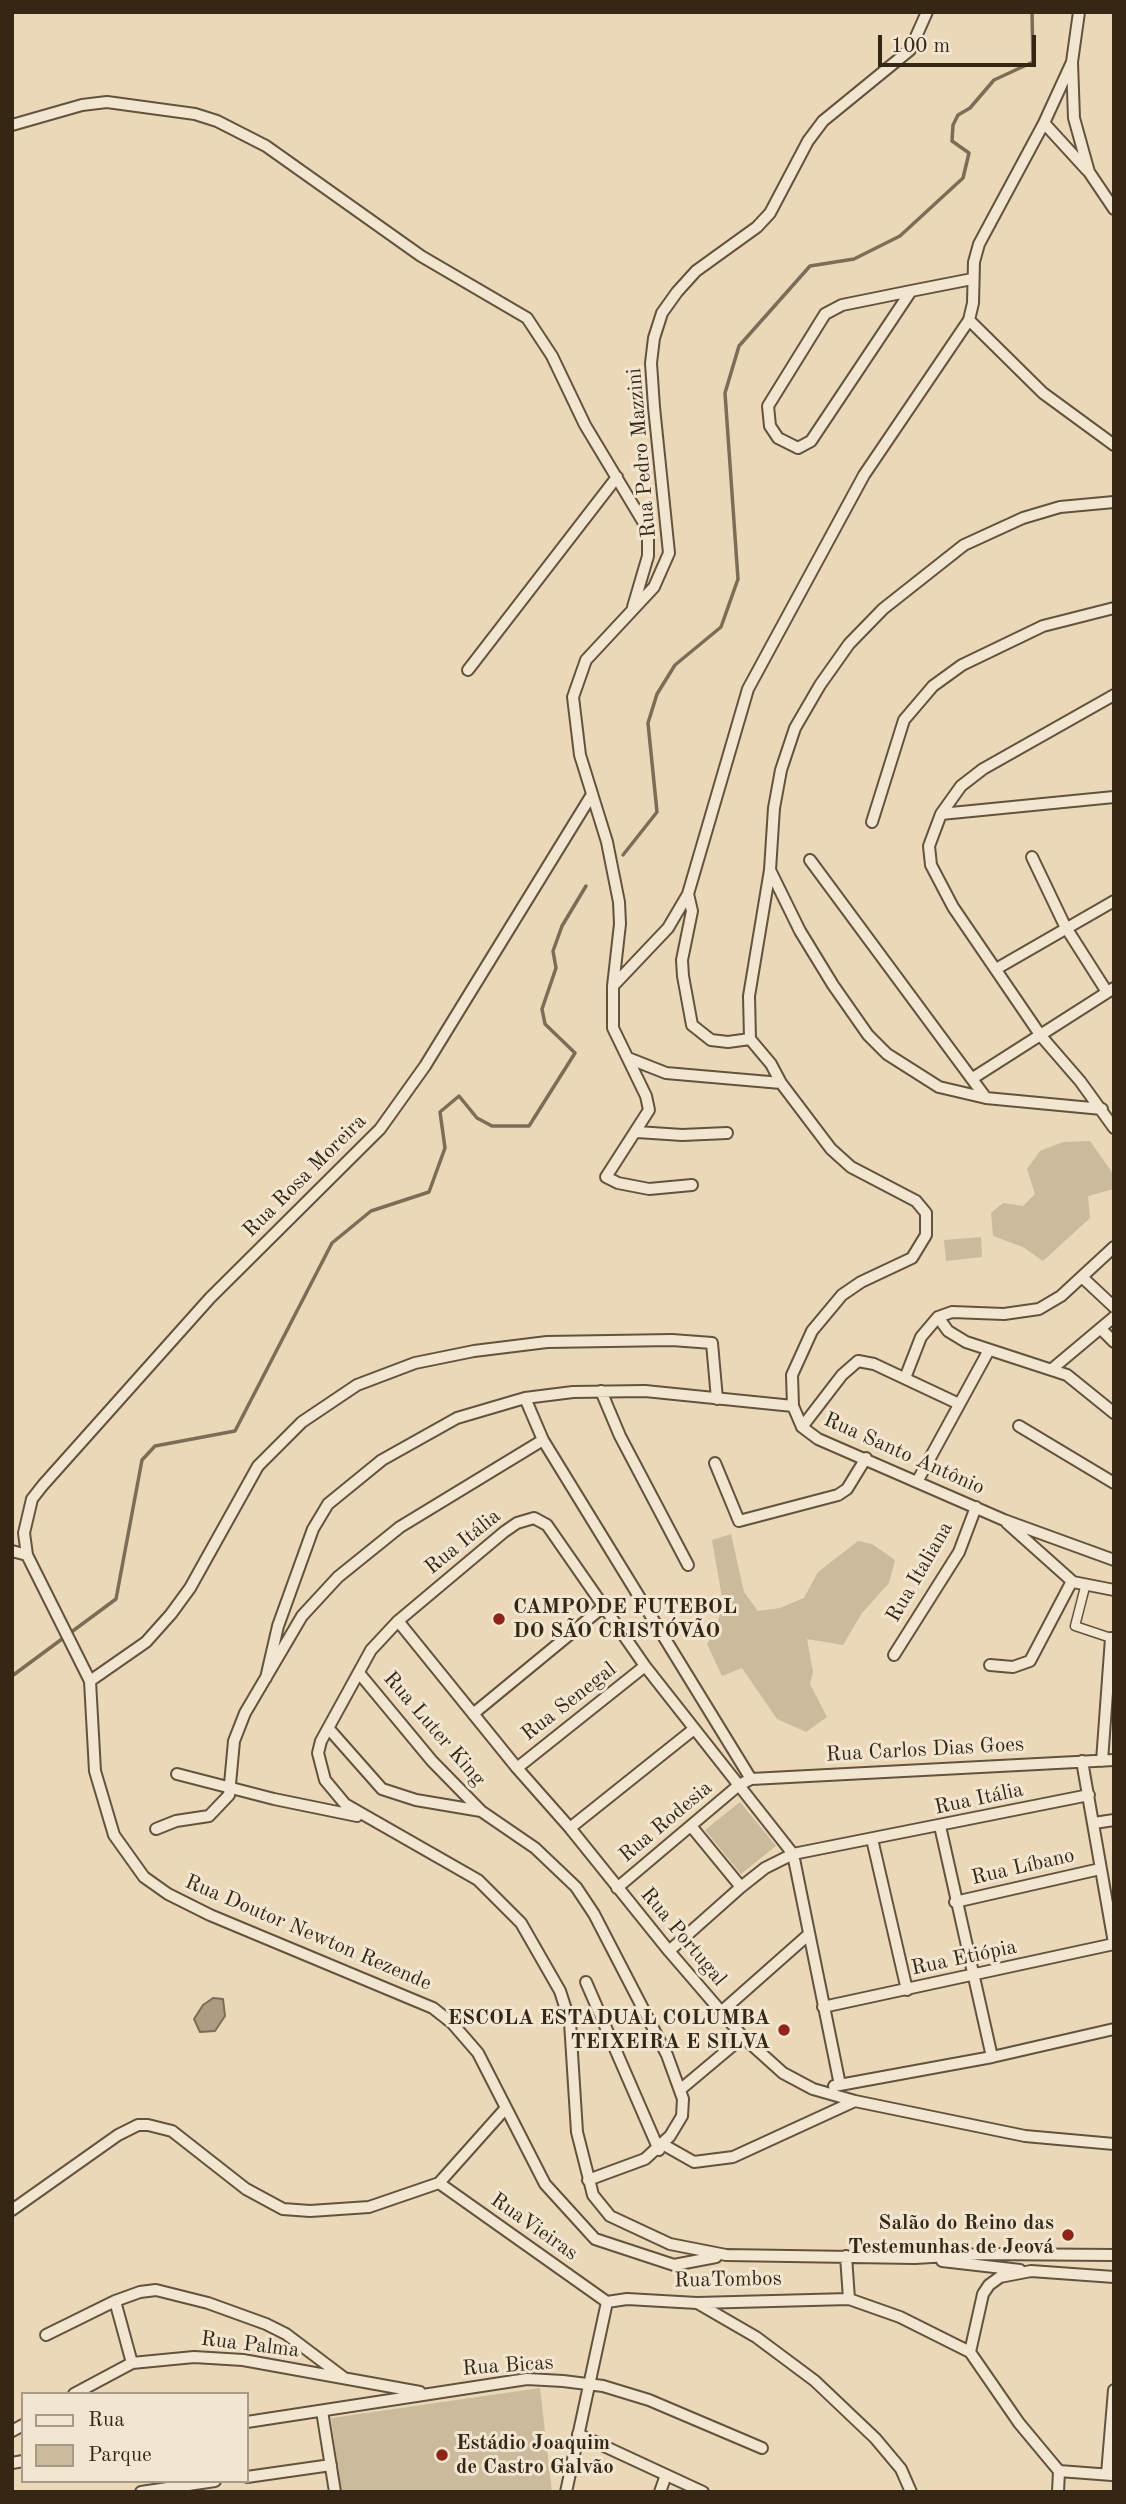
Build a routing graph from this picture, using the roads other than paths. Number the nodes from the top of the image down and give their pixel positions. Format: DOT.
graph roads {
  1 [pos="927,12"];
  2 [pos="1079,12"];
  3 [pos="1072,62"];
  4 [pos="1044,123"];
  5 [pos="12,125"];
  6 [pos="1089,172"];
  7 [pos="1114,209"];
  8 [pos="972,279"];
  9 [pos="911,291"];
  10 [pos="969,320"];
  11 [pos="1114,444"];
  12 [pos="617,477"];
  13 [pos="1114,502"];
  14 [pos="1114,608"];
  15 [pos="632,610"];
  16 [pos="468,670"];
  17 [pos="1114,695"];
  18 [pos="592,796"];
  19 [pos="1114,797"];
  20 [pos="941,814"];
  21 [pos="872,822"];
  22 [pos="1032,857"];
  23 [pos="810,860"];
  24 [pos="770,870"];
  25 [pos="688,894"];
  26 [pos="1114,901"];
  27 [pos="1065,926"];
  28 [pos="996,969"];
  29 [pos="613,985"];
  30 [pos="1111,990"];
  31 [pos="1041,1036"];
  32 [pos="750,1039"];
  33 [pos="628,1058"];
  34 [pos="973,1078"];
  35 [pos="781,1083"];
  36 [pos="986,1098"];
  37 [pos="1102,1110"];
  38 [pos="1114,1128"];
  39 [pos="637,1132"];
  40 [pos="727,1133"];
  41 [pos="692,1185"];
  42 [pos="1114,1247"];
  43 [pos="1083,1278"];
  44 [pos="1114,1307"];
  45 [pos="938,1317"];
  46 [pos="1114,1317"];
  47 [pos="1101,1329"];
  48 [pos="1114,1342"];
  49 [pos="989,1350"];
  50 [pos="1052,1369"];
  51 [pos="905,1378"];
  52 [pos="601,1391"];
  53 [pos="525,1398"];
  54 [pos="717,1399"];
  55 [pos="957,1403"];
  56 [pos="793,1406"];
  57 [pos="1114,1413"];
  58 [pos="1019,1426"];
  59 [pos="802,1427"];
  60 [pos="543,1440"];
  61 [pos="866,1458"];
  62 [pos="715,1464"];
  63 [pos="918,1480"];
  64 [pos="1114,1483"];
  65 [pos="976,1507"];
  66 [pos="1004,1520"];
  67 [pos="1051,1536"];
  68 [pos="12,1551"];
  69 [pos="1040,1553"];
  70 [pos="27,1555"];
  71 [pos="1114,1560"];
  72 [pos="688,1565"];
  73 [pos="1072,1581"];
  74 [pos="1085,1587"];
  75 [pos="1114,1590"];
  76 [pos="603,1607"];
  77 [pos="398,1622"];
  78 [pos="1111,1638"];
  79 [pos="894,1655"];
  80 [pos="990,1665"];
  81 [pos="645,1666"];
  82 [pos="359,1673"];
  83 [pos="266,1678"];
  84 [pos="90,1681"];
  85 [pos="472,1714"];
  86 [pos="329,1729"];
  87 [pos="694,1729"];
  88 [pos="1108,1760"];
  89 [pos="1083,1761"];
  90 [pos="517,1768"];
  91 [pos="177,1774"];
  92 [pos="751,1779"];
  93 [pos="739,1784"];
  94 [pos="232,1789"];
  95 [pos="1089,1795"];
  96 [pos="481,1811"];
  97 [pos="364,1817"];
  98 [pos="1114,1820"];
  99 [pos="1094,1824"];
  100 [pos="691,1826"];
  101 [pos="940,1826"];
  102 [pos="570,1828"];
  103 [pos="156,1829"];
  104 [pos="872,1839"];
  105 [pos="793,1854"];
  106 [pos="1100,1869"];
  107 [pos="741,1886"];
  108 [pos="617,1888"];
  109 [pos="955,1902"];
  110 [pos="1111,1908"];
  111 [pos="808,1935"];
  112 [pos="1114,1944"];
  113 [pos="669,1951"];
  114 [pos="974,1975"];
  115 [pos="586,1982"];
  116 [pos="907,1990"];
  117 [pos="823,2007"];
  118 [pos="721,2012"];
  119 [pos="1114,2029"];
  120 [pos="743,2036"];
  121 [pos="992,2057"];
  122 [pos="840,2085"];
  123 [pos="681,2089"];
  124 [pos="818,2091"];
  125 [pos="855,2101"];
  126 [pos="505,2109"];
  127 [pos="1114,2144"];
  128 [pos="662,2148"];
  129 [pos="587,2180"];
  130 [pos="439,2183"];
  131 [pos="12,2210"];
  132 [pos="726,2255"];
  133 [pos="1114,2255"];
  134 [pos="846,2256"];
  135 [pos="915,2258"];
  136 [pos="1031,2271"];
  137 [pos="1114,2277"];
  138 [pos="849,2299"];
  139 [pos="115,2301"];
  140 [pos="607,2302"];
  141 [pos="697,2303"];
  142 [pos="46,2334"];
  143 [pos="970,2352"];
  144 [pos="132,2363"];
  145 [pos="346,2379"];
  146 [pos="588,2383"];
  147 [pos="1114,2390"];
  148 [pos="78,2392"];
  149 [pos="427,2393"];
  150 [pos="322,2411"];
  151 [pos="248,2422"];
  152 [pos="578,2434"];
  153 [pos="762,2448"];
  154 [pos="331,2465"];
  155 [pos="1059,2471"];
  156 [pos="666,2475"];
  157 [pos="1111,2475"];
  158 [pos="248,2477"];
  159 [pos="198,2483"];
  160 [pos="148,2489"];
  161 [pos="335,2492"];
  162 [pos="566,2492"];
  163 [pos="660,2492"];
  164 [pos="702,2492"];
  165 [pos="911,2492"];
  166 [pos="1058,2492"];
  1 -- 15 [label="street, Rua Pedro Mazzini"];
  2 -- 3 [label="street"];
  3 -- 4 [label="street"];
  3 -- 6 [label="street"];
  4 -- 6 [label="street"];
  4 -- 8 [label="street"];
  5 -- 12 [label="street"];
  6 -- 7 [label="street"];
  8 -- 9 [label="street"];
  8 -- 10 [label="street"];
  9 -- 9 [label="street"];
  10 -- 11 [label="street"];
  10 -- 25 [label="street"];
  12 -- 15 [label="street"];
  12 -- 16 [label="street"];
  13 -- 24 [label="street"];
  14 -- 21 [label="street"];
  15 -- 18 [label="street, Rua Pedro Mazzini"];
  17 -- 20 [label="street"];
  18 -- 29 [label="street"];
  18 -- 70 [label="street, Rua Rosa Moreira"];
  19 -- 20 [label="street"];
  20 -- 28 [label="street"];
  22 -- 27 [label="street"];
  23 -- 34 [label="street"];
  24 -- 32 [label="street"];
  24 -- 36 [label="street"];
  25 -- 29 [label="street"];
  25 -- 32 [label="street"];
  26 -- 27 [label="street"];
  27 -- 28 [label="street"];
  27 -- 30 [label="street"];
  28 -- 31 [label="street"];
  29 -- 33 [label="street"];
  30 -- 31 [label="street"];
  31 -- 34 [label="street"];
  31 -- 37 [label="street"];
  32 -- 35 [label="street"];
  33 -- 35 [label="street"];
  33 -- 39 [label="street"];
  34 -- 36 [label="street"];
  35 -- 56 [label="street, Rua Santo Antônio"];
  36 -- 37 [label="street"];
  37 -- 38 [label="street"];
  39 -- 40 [label="street"];
  39 -- 41 [label="street"];
  42 -- 43 [label="street"];
  43 -- 44 [label="street"];
  43 -- 45 [label="street"];
  45 -- 49 [label="street"];
  45 -- 51 [label="street"];
  46 -- 47 [label="street"];
  47 -- 48 [label="street"];
  47 -- 50 [label="street"];
  49 -- 50 [label="street"];
  49 -- 55 [label="street"];
  50 -- 57 [label="street"];
  51 -- 55 [label="street"];
  51 -- 59 [label="street"];
  52 -- 53 [label="street"];
  52 -- 54 [label="street"];
  52 -- 72 [label="street"];
  53 -- 60 [label="street"];
  53 -- 83 [label="street"];
  54 -- 56 [label="street"];
  54 -- 84 [label="street"];
  55 -- 63 [label="street"];
  56 -- 59 [label="street, Rua Santo Antônio"];
  58 -- 64 [label="street"];
  59 -- 61 [label="street, Rua Santo Antônio"];
  60 -- 83 [label="street"];
  60 -- 92 [label="street"];
  61 -- 62 [label="street"];
  61 -- 63 [label="street, Rua Santo Antônio"];
  63 -- 65 [label="street, Rua Santo Antônio"];
  65 -- 66 [label="street, Rua Santo Antônio"];
  65 -- 79 [label="street, Rua Italiana"];
  66 -- 67 [label="street, Rua Santo Antônio"];
  66 -- 69 [label="street"];
  67 -- 69 [label="street"];
  67 -- 71 [label="street, Rua Santo Antônio"];
  68 -- 70 [label="street"];
  69 -- 73 [label="street"];
  70 -- 84 [label="street, Rua Doutor Newton Rezende"];
  73 -- 74 [label="street"];
  73 -- 80 [label="street"];
  74 -- 75 [label="street"];
  74 -- 78 [label="street"];
  76 -- 77 [label="street, Rua Itália"];
  76 -- 81 [label="street, Rua Itália"];
  76 -- 85 [label="street"];
  77 -- 82 [label="street, Rua Itália"];
  77 -- 85 [label="street, Rua Portugal"];
  78 -- 88 [label="street"];
  81 -- 87 [label="street, Rua Itália"];
  81 -- 90 [label="street, Rua Senegal"];
  82 -- 86 [label="street, Rua Itália"];
  82 -- 96 [label="street, Rua Luter King"];
  83 -- 94 [label="street"];
  84 -- 126 [label="street, Rua Doutor Newton Rezende"];
  85 -- 90 [label="street, Rua Portugal"];
  86 -- 96 [label="street, Rua Luter King"];
  86 -- 97 [label="street, Rua Itália"];
  87 -- 93 [label="street, Rua Itália"];
  87 -- 102 [label="street"];
  88 -- 89 [label="street, Rua Carlos Dias Goes"];
  89 -- 92 [label="street, Rua Carlos Dias Goes"];
  89 -- 95 [label="street"];
  90 -- 102 [label="street, Rua Portugal"];
  91 -- 94 [label="street"];
  92 -- 93 [label="street, Rua Carlos Dias Goes"];
  93 -- 100 [label="street, Rua Rodesia"];
  93 -- 105 [label="street, Rua Itália"];
  94 -- 97 [label="street"];
  94 -- 103 [label="street"];
  95 -- 99 [label="street"];
  95 -- 101 [label="street, Rua Itália"];
  96 -- 123 [label="street, Rua Luter King"];
  97 -- 129 [label="street, Rua Itália"];
  98 -- 99 [label="street"];
  99 -- 106 [label="street"];
  100 -- 107 [label="street"];
  100 -- 108 [label="street, Rua Rodesia"];
  101 -- 104 [label="street, Rua Itália"];
  101 -- 109 [label="street"];
  102 -- 108 [label="street, Rua Portugal"];
  104 -- 105 [label="street, Rua Itália"];
  104 -- 116 [label="street"];
  105 -- 107 [label="street"];
  105 -- 111 [label="street"];
  106 -- 109 [label="street, Rua Líbano"];
  106 -- 110 [label="street"];
  107 -- 113 [label="street"];
  108 -- 113 [label="street, Rua Portugal"];
  109 -- 114 [label="street"];
  110 -- 112 [label="street"];
  111 -- 117 [label="street"];
  111 -- 118 [label="street"];
  112 -- 114 [label="street, Rua Etiópia"];
  113 -- 118 [label="street, Rua Portugal"];
  114 -- 116 [label="street, Rua Etiópia"];
  114 -- 121 [label="street"];
  115 -- 128 [label="street"];
  116 -- 117 [label="street, Rua Etiópia"];
  117 -- 122 [label="street"];
  118 -- 120 [label="street, Rua Portugal"];
  119 -- 121 [label="street"];
  120 -- 123 [label="street"];
  120 -- 124 [label="street, Rua Portugal"];
  121 -- 122 [label="street"];
  122 -- 124 [label="street"];
  123 -- 128 [label="street"];
  124 -- 125 [label="street, Rua Portugal"];
  125 -- 127 [label="street, Rua Portugal"];
  125 -- 128 [label="street"];
  126 -- 130 [label="street"];
  126 -- 132 [label="street, Rua Doutor Newton Rezende"];
  128 -- 129 [label="street"];
  129 -- 132 [label="street, Rua Doutor Newton Rezende"];
  130 -- 131 [label="street"];
  130 -- 140 [label="street, RuaVieiras"];
  132 -- 134 [label="street, Rua Doutor Newton Rezende"];
  133 -- 135 [label="street, Rua Doutor Newton Rezende"];
  134 -- 135 [label="street, Rua Doutor Newton Rezende"];
  134 -- 138 [label="street"];
  135 -- 136 [label="street"];
  136 -- 137 [label="street"];
  136 -- 143 [label="street"];
  138 -- 141 [label="street, RuaTombos"];
  138 -- 143 [label="street"];
  139 -- 142 [label="street"];
  139 -- 144 [label="street"];
  139 -- 145 [label="street"];
  140 -- 141 [label="street, RuaTombos"];
  140 -- 146 [label="street"];
  141 -- 165 [label="street"];
  143 -- 155 [label="street"];
  144 -- 145 [label="street, Rua Palma"];
  144 -- 148 [label="street, Rua Palma"];
  145 -- 149 [label="street, Rua Palma"];
  146 -- 149 [label="street, Rua Bicas"];
  146 -- 152 [label="street"];
  146 -- 153 [label="street, Rua Bicas"];
  147 -- 157 [label="street"];
  149 -- 150 [label="street, Rua Bicas"];
  150 -- 151 [label="street, Rua Bicas"];
  150 -- 154 [label="street"];
  152 -- 156 [label="street"];
  152 -- 162 [label="street"];
  154 -- 158 [label="street"];
  154 -- 161 [label="street"];
  155 -- 157 [label="street"];
  155 -- 166 [label="street"];
  156 -- 163 [label="street"];
  156 -- 164 [label="street"];
  159 -- 160 [label="street"];
}
